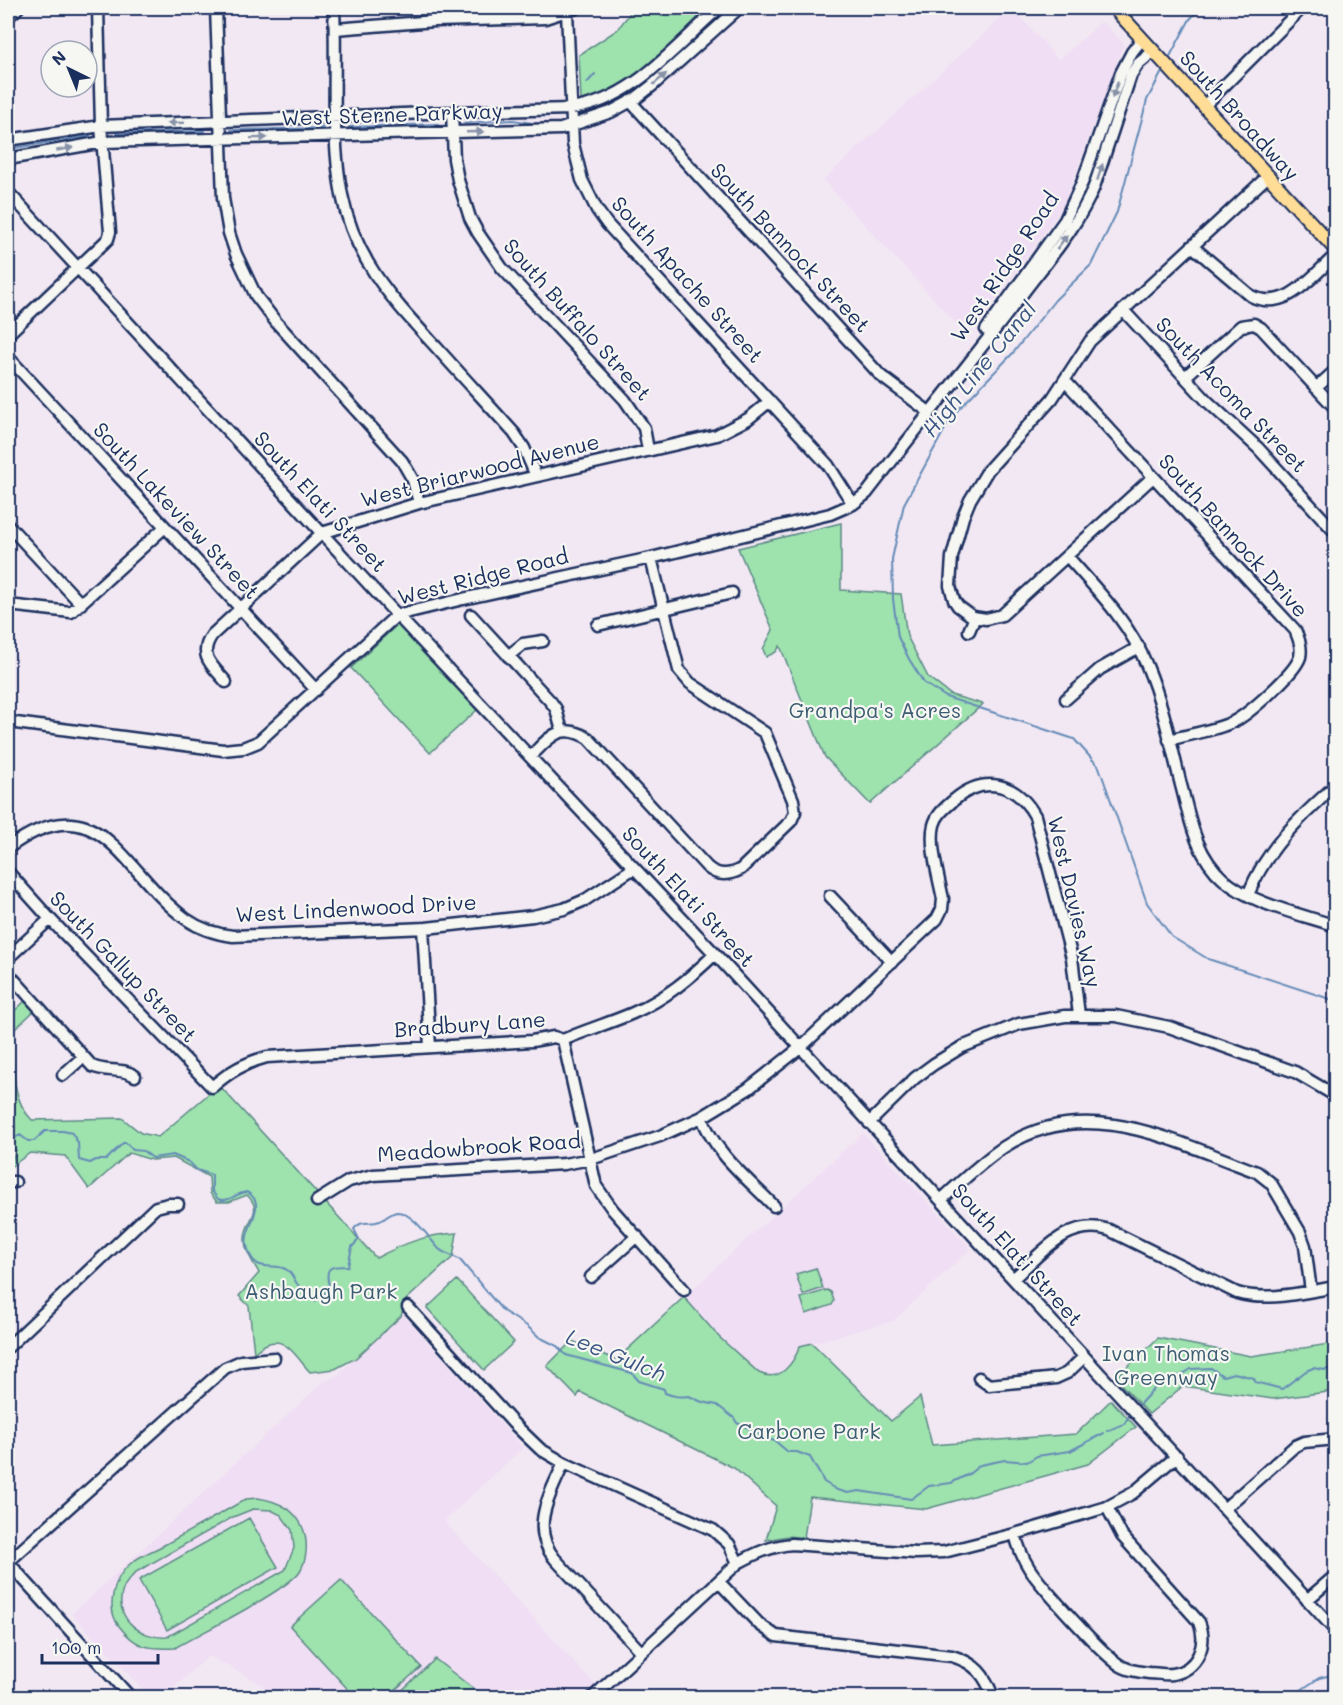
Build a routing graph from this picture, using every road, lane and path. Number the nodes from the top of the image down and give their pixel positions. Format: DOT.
graph roads {
  1 [pos="18,8"];
  2 [pos="99,8"];
  3 [pos="216,8"];
  4 [pos="334,8"];
  5 [pos="435,8"];
  6 [pos="719,8"];
  7 [pos="739,8"];
  8 [pos="1114,8"];
  9 [pos="1302,8"];
  10 [pos="571,10"];
  11 [pos="523,13"];
  12 [pos="8,17"];
  13 [pos="435,21"];
  14 [pos="335,29"];
  15 [pos="692,32"];
  16 [pos="1142,39"];
  17 [pos="701,42"];
  18 [pos="1154,51"];
  19 [pos="630,101"];
  20 [pos="1204,106"];
  21 [pos="571,109"];
  22 [pos="452,112"];
  23 [pos="336,117"];
  24 [pos="220,121"];
  25 [pos="101,126"];
  26 [pos="572,126"];
  27 [pos="452,133"];
  28 [pos="336,137"];
  29 [pos="220,138"];
  30 [pos="8,140"];
  31 [pos="103,142"];
  32 [pos="8,159"];
  33 [pos="1268,176"];
  34 [pos="8,192"];
  35 [pos="1192,246"];
  36 [pos="1335,250"];
  37 [pos="1335,255"];
  38 [pos="77,269"];
  39 [pos="1123,310"];
  40 [pos="8,334"];
  41 [pos="8,357"];
  42 [pos="1335,370"];
  43 [pos="1185,377"];
  44 [pos="1065,381"];
  45 [pos="1316,388"];
  46 [pos="770,401"];
  47 [pos="1335,409"];
  48 [pos="930,412"];
  49 [pos="648,450"];
  50 [pos="536,476"];
  51 [pos="1153,477"];
  52 [pos="419,503"];
  53 [pos="853,504"];
  54 [pos="8,525"];
  55 [pos="165,527"];
  56 [pos="322,533"];
  57 [pos="1335,533"];
  58 [pos="1067,556"];
  59 [pos="651,558"];
  60 [pos="732,593"];
  61 [pos="81,604"];
  62 [pos="8,605"];
  63 [pos="664,609"];
  64 [pos="241,610"];
  65 [pos="398,615"];
  66 [pos="471,615"];
  67 [pos="975,617"];
  68 [pos="598,625"];
  69 [pos="969,631"];
  70 [pos="543,641"];
  71 [pos="1138,647"];
  72 [pos="508,656"];
  73 [pos="226,682"];
  74 [pos="316,690"];
  75 [pos="1066,699"];
  76 [pos="8,722"];
  77 [pos="562,731"];
  78 [pos="1169,740"];
  79 [pos="531,756"];
  80 [pos="1335,784"];
  81 [pos="8,848"];
  82 [pos="634,868"];
  83 [pos="8,872"];
  84 [pos="830,896"];
  85 [pos="1248,896"];
  86 [pos="50,919"];
  87 [pos="1335,926"];
  88 [pos="423,928"];
  89 [pos="715,954"];
  90 [pos="8,958"];
  91 [pos="892,963"];
  92 [pos="8,973"];
  93 [pos="1080,1015"];
  94 [pos="563,1040"];
  95 [pos="430,1047"];
  96 [pos="800,1048"];
  97 [pos="83,1057"];
  98 [pos="63,1075"];
  99 [pos="135,1076"];
  100 [pos="212,1087"];
  101 [pos="1335,1096"];
  102 [pos="702,1117"];
  103 [pos="869,1123"];
  104 [pos="591,1159"];
  105 [pos="941,1200"];
  106 [pos="317,1201"];
  107 [pos="178,1204"];
  108 [pos="774,1206"];
  109 [pos="637,1236"];
  110 [pos="591,1278"];
  111 [pos="1014,1278"];
  112 [pos="1335,1287"];
  113 [pos="684,1290"];
  114 [pos="1311,1291"];
  115 [pos="408,1307"];
  116 [pos="8,1347"];
  117 [pos="1084,1357"];
  118 [pos="274,1358"];
  119 [pos="980,1378"];
  120 [pos="1335,1439"];
  121 [pos="1177,1456"];
  122 [pos="564,1462"];
  123 [pos="1107,1506"];
  124 [pos="1224,1509"];
  125 [pos="1015,1534"];
  126 [pos="8,1562"];
  127 [pos="738,1563"];
  128 [pos="1335,1575"];
  129 [pos="719,1582"];
  130 [pos="1307,1600"];
  131 [pos="1335,1631"];
  132 [pos="641,1652"];
  133 [pos="131,1698"];
  134 [pos="592,1698"];
  135 [pos="993,1698"];
  1 -- 12 [label="street"];
  2 -- 25 [label="street"];
  3 -- 24 [label="street"];
  4 -- 14 [label="street"];
  5 -- 13 [label="street"];
  6 -- 15 [label="street, West Sterne Parkway"];
  7 -- 17 [label="street, West Sterne Parkway"];
  8 -- 16 [label="main road, South Broadway"];
  9 -- 20 [label="street"];
  10 -- 11 [label="street"];
  10 -- 21 [label="street, South Apache Street"];
  11 -- 13 [label="street"];
  13 -- 14 [label="street"];
  14 -- 23 [label="street"];
  15 -- 17 [label="street"];
  15 -- 21 [label="street, West Sterne Parkway"];
  16 -- 18 [label="main road, South Broadway"];
  16 -- 48 [label="street, West Ridge Road, one-way"];
  19 -- 17 [label="street, West Sterne Parkway, one-way"];
  18 -- 20 [label="main road, South Broadway"];
  48 -- 18 [label="street, West Ridge Road, one-way"];
  19 -- 26 [label="street, West Sterne Parkway"];
  19 -- 48 [label="street, South Bannock Street"];
  20 -- 33 [label="main road, South Broadway"];
  21 -- 22 [label="street, West Sterne Parkway"];
  21 -- 26 [label="street, South Apache Street"];
  22 -- 23 [label="street, West Sterne Parkway"];
  22 -- 27 [label="street, South Buffalo Street"];
  23 -- 24 [label="street, West Sterne Parkway"];
  23 -- 28 [label="street"];
  24 -- 25 [label="street, West Sterne Parkway, one-way"];
  24 -- 29 [label="street"];
  25 -- 30 [label="street, West Sterne Parkway"];
  25 -- 31 [label="street"];
  27 -- 26 [label="street, West Sterne Parkway, one-way"];
  26 -- 46 [label="street, South Apache Street"];
  27 -- 28 [label="street, West Sterne Parkway"];
  27 -- 49 [label="street, South Buffalo Street"];
  29 -- 28 [label="street, West Sterne Parkway, one-way"];
  28 -- 50 [label="street"];
  29 -- 31 [label="street, West Sterne Parkway"];
  29 -- 52 [label="street"];
  32 -- 31 [label="street, West Sterne Parkway, one-way"];
  31 -- 38 [label="street"];
  33 -- 35 [label="street"];
  33 -- 36 [label="main road, South Broadway"];
  34 -- 38 [label="street, South Elati Street"];
  35 -- 37 [label="street"];
  35 -- 39 [label="street"];
  38 -- 40 [label="street"];
  38 -- 56 [label="street, South Elati Street"];
  39 -- 43 [label="street, South Acoma Street"];
  39 -- 44 [label="street"];
  41 -- 55 [label="street, South Lakeview Street"];
  42 -- 45 [label="street"];
  43 -- 45 [label="street"];
  43 -- 57 [label="street, South Acoma Street"];
  44 -- 51 [label="street, South Bannock Drive"];
  44 -- 67 [label="street"];
  45 -- 47 [label="street"];
  46 -- 49 [label="street, West Briarwood Avenue"];
  46 -- 53 [label="street, South Apache Street"];
  48 -- 53 [label="street, West Ridge Road"];
  49 -- 50 [label="street, West Briarwood Avenue"];
  50 -- 52 [label="street, West Briarwood Avenue"];
  51 -- 58 [label="street"];
  51 -- 78 [label="street, South Bannock Drive"];
  52 -- 56 [label="street, West Briarwood Avenue"];
  53 -- 59 [label="street, West Ridge Road"];
  54 -- 61 [label="street"];
  55 -- 61 [label="street"];
  55 -- 64 [label="street, South Lakeview Street"];
  56 -- 64 [label="street, West Briarwood Avenue"];
  56 -- 65 [label="street, South Elati Street"];
  58 -- 67 [label="street"];
  58 -- 71 [label="street"];
  59 -- 63 [label="street"];
  59 -- 65 [label="street, West Ridge Road"];
  60 -- 63 [label="street"];
  61 -- 62 [label="street"];
  63 -- 68 [label="street"];
  63 -- 77 [label="street"];
  64 -- 73 [label="street, West Briarwood Avenue"];
  64 -- 74 [label="street, South Lakeview Street"];
  65 -- 74 [label="street, West Ridge Road"];
  65 -- 79 [label="street, South Elati Street"];
  66 -- 72 [label="street"];
  67 -- 69 [label="street"];
  70 -- 72 [label="street"];
  71 -- 75 [label="street"];
  71 -- 78 [label="street"];
  72 -- 77 [label="street"];
  74 -- 76 [label="street, West Ridge Road"];
  77 -- 79 [label="street"];
  78 -- 85 [label="street"];
  79 -- 82 [label="street, South Elati Street"];
  80 -- 85 [label="street"];
  81 -- 88 [label="street, West Lindenwood Drive"];
  82 -- 88 [label="street, West Lindenwood Drive"];
  82 -- 89 [label="street, South Elati Street"];
  83 -- 86 [label="street, South Gallup Street"];
  84 -- 91 [label="street"];
  85 -- 87 [label="street"];
  86 -- 90 [label="street"];
  86 -- 100 [label="street, South Gallup Street"];
  88 -- 95 [label="street"];
  89 -- 94 [label="street, Bradbury Lane"];
  89 -- 96 [label="street, South Elati Street"];
  91 -- 93 [label="street, West Davies Way"];
  91 -- 96 [label="street, West Davies Way"];
  92 -- 97 [label="street"];
  93 -- 101 [label="street"];
  93 -- 103 [label="street"];
  94 -- 95 [label="street, Bradbury Lane"];
  94 -- 104 [label="street"];
  95 -- 100 [label="street, Bradbury Lane"];
  96 -- 102 [label="street, Meadowbrook Road"];
  96 -- 103 [label="street, South Elati Street"];
  97 -- 98 [label="street"];
  97 -- 99 [label="street"];
  102 -- 104 [label="street, Meadowbrook Road"];
  102 -- 108 [label="street"];
  103 -- 105 [label="street, South Elati Street"];
  104 -- 106 [label="street, Meadowbrook Road"];
  104 -- 109 [label="street"];
  105 -- 111 [label="street, South Elati Street"];
  105 -- 114 [label="street"];
  107 -- 116 [label="street"];
  109 -- 110 [label="street"];
  109 -- 113 [label="street"];
  111 -- 114 [label="street"];
  111 -- 117 [label="street, South Elati Street"];
  112 -- 114 [label="street"];
  115 -- 122 [label="street"];
  117 -- 119 [label="street"];
  117 -- 121 [label="street, South Elati Street"];
  118 -- 126 [label="street"];
  120 -- 124 [label="street"];
  121 -- 123 [label="street"];
  121 -- 124 [label="street, South Elati Street"];
  122 -- 127 [label="street"];
  122 -- 132 [label="street"];
  123 -- 125 [label="street"];
  123 -- 125 [label="street"];
  124 -- 130 [label="street, South Elati Street"];
  125 -- 127 [label="street"];
  126 -- 133 [label="street"];
  127 -- 129 [label="street"];
  128 -- 130 [label="street"];
  129 -- 132 [label="street"];
  129 -- 135 [label="street"];
  130 -- 131 [label="street, South Elati Street"];
  132 -- 134 [label="street"];
}
